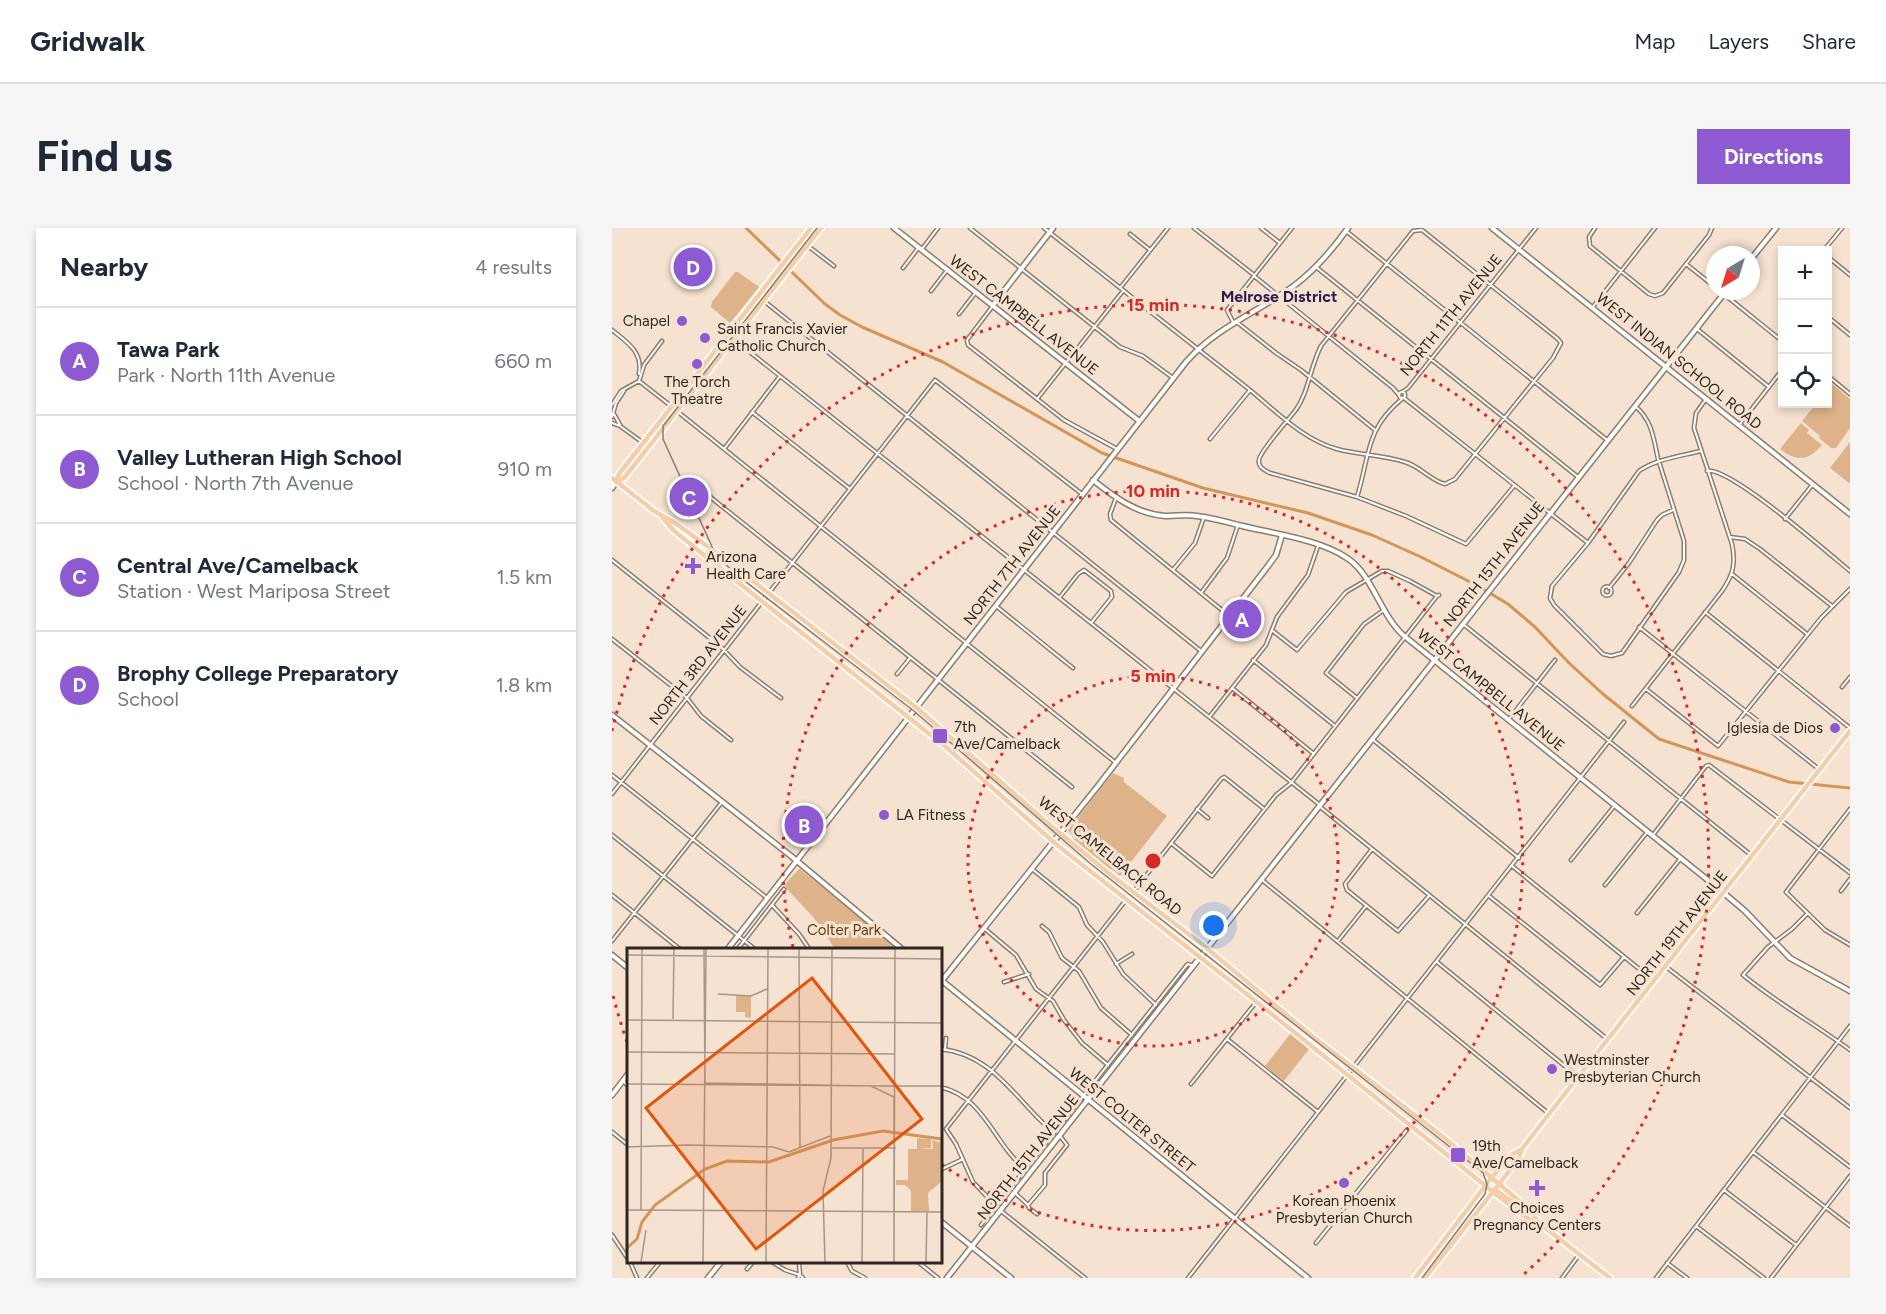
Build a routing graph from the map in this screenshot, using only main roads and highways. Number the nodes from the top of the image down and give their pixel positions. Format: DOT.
graph roads {
  1 [pos="811,228"];
  2 [pos="821,228"];
  3 [pos="614,480"];
  4 [pos="659,514"];
  5 [pos="677,533"];
  6 [pos="691,534"];
  7 [pos="1850,729"];
  8 [pos="1522,1149"];
  9 [pos="1492,1177"];
  10 [pos="1499,1183"];
  11 [pos="1490,1190"];
  12 [pos="1530,1210"];
  13 [pos="1540,1224"];
  14 [pos="1415,1278"];
  15 [pos="1425,1278"];
  16 [pos="1610,1278"];
  1 -- 3 [label="main road"];
  2 -- 3 [label="main road"];
  3 -- 4 [label="main road, WEST CAMELBACK ROAD"];
  4 -- 5 [label="main road, WEST CAMELBACK ROAD"];
  4 -- 6 [label="main road, WEST CAMELBACK ROAD"];
  5 -- 6 [label="main road"];
  5 -- 11 [label="main road, WEST CAMELBACK ROAD"];
  6 -- 9 [label="main road, WEST CAMELBACK ROAD"];
  7 -- 8 [label="main road, NORTH 19TH AVENUE"];
  8 -- 9 [label="main road, NORTH 19TH AVENUE"];
  8 -- 10 [label="main road, NORTH 19TH AVENUE"];
  9 -- 10 [label="main road, WEST CAMELBACK ROAD"];
  9 -- 11 [label="main road, NORTH 19TH AVENUE"];
  10 -- 11 [label="main road, NORTH 19TH AVENUE"];
  10 -- 12 [label="main road, WEST CAMELBACK ROAD"];
  11 -- 12 [label="main road"];
  11 -- 13 [label="main road, WEST CAMELBACK ROAD"];
  11 -- 14 [label="main road, NORTH 19TH AVENUE"];
  11 -- 15 [label="main road, NORTH 19TH AVENUE"];
  12 -- 13 [label="main road, WEST CAMELBACK ROAD"];
  13 -- 16 [label="main road, WEST CAMELBACK ROAD"];
}
